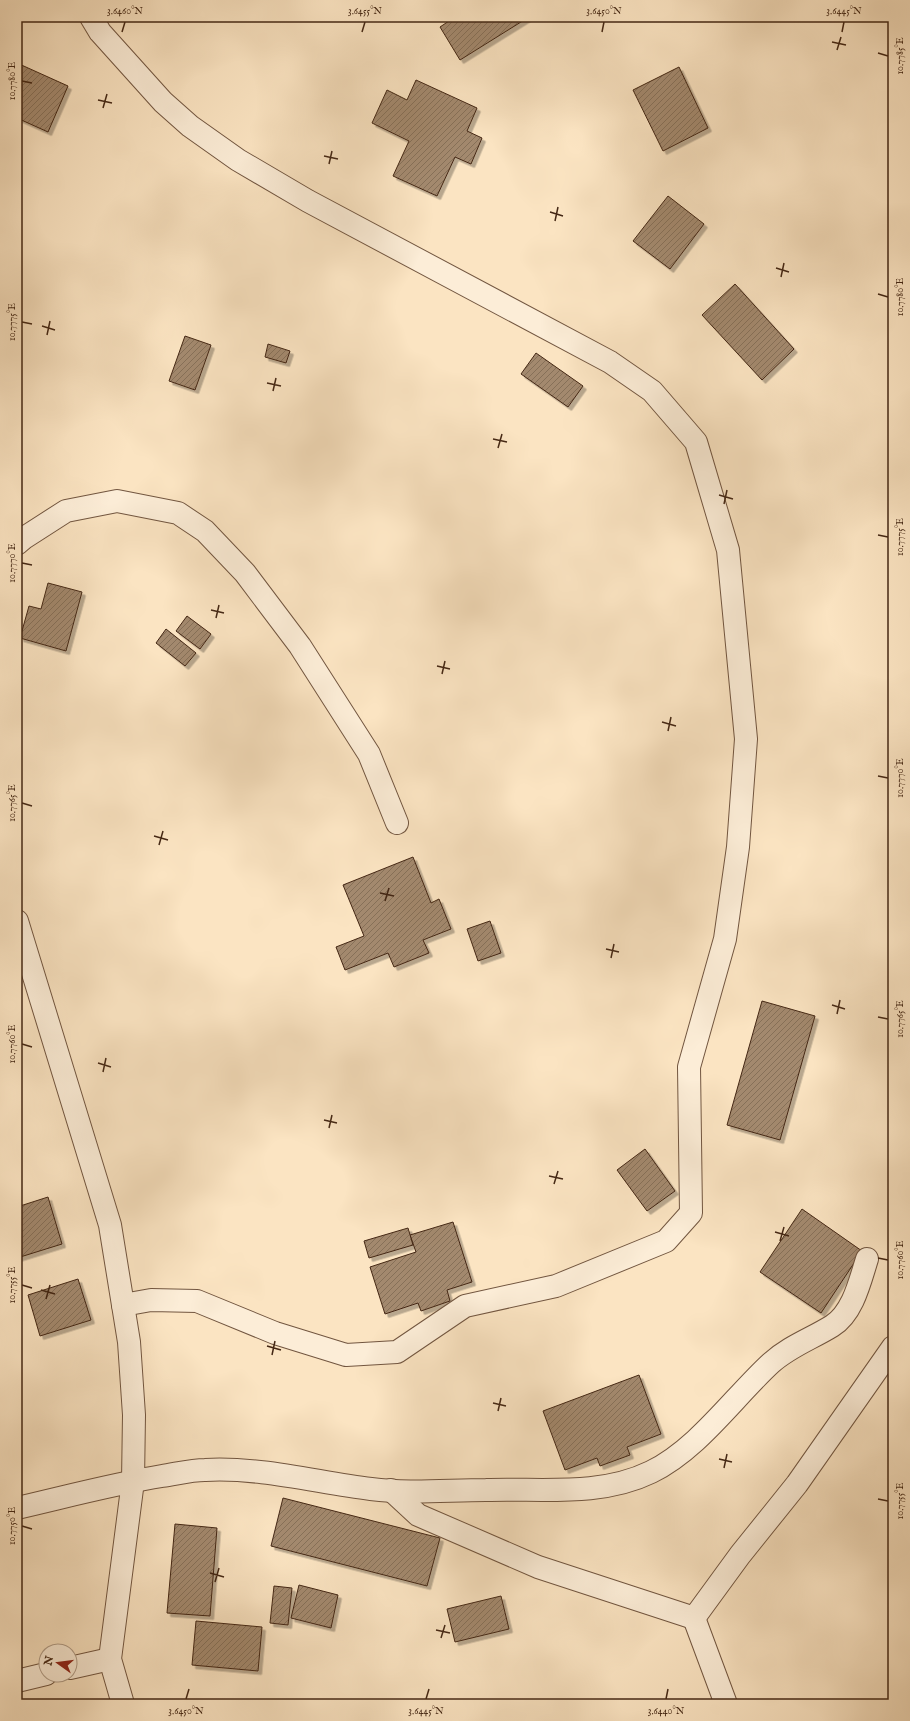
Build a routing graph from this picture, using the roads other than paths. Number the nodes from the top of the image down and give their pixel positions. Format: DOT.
graph roads {
  1 [pos="91,17"];
  2 [pos="17,544"];
  3 [pos="397,823"];
  4 [pos="17,921"];
  5 [pos="867,1259"];
  6 [pos="123,1305"];
  7 [pos="893,1347"];
  8 [pos="133,1481"];
  9 [pos="392,1490"];
  10 [pos="17,1508"];
  11 [pos="694,1618"];
  12 [pos="110,1659"];
  13 [pos="78,1666"];
  14 [pos="38,1676"];
  15 [pos="17,1681"];
  16 [pos="123,1704"];
  17 [pos="726,1704"];
  1 -- 6 [label="street"];
  2 -- 3 [label="street"];
  4 -- 6 [label="street"];
  5 -- 9 [label="street"];
  6 -- 8 [label="street"];
  7 -- 11 [label="street"];
  8 -- 9 [label="street"];
  8 -- 10 [label="street"];
  8 -- 12 [label="street"];
  9 -- 11 [label="street"];
  11 -- 17 [label="street"];
  12 -- 13 [label="street"];
  12 -- 16 [label="street"];
  14 -- 15 [label="street"];
}
